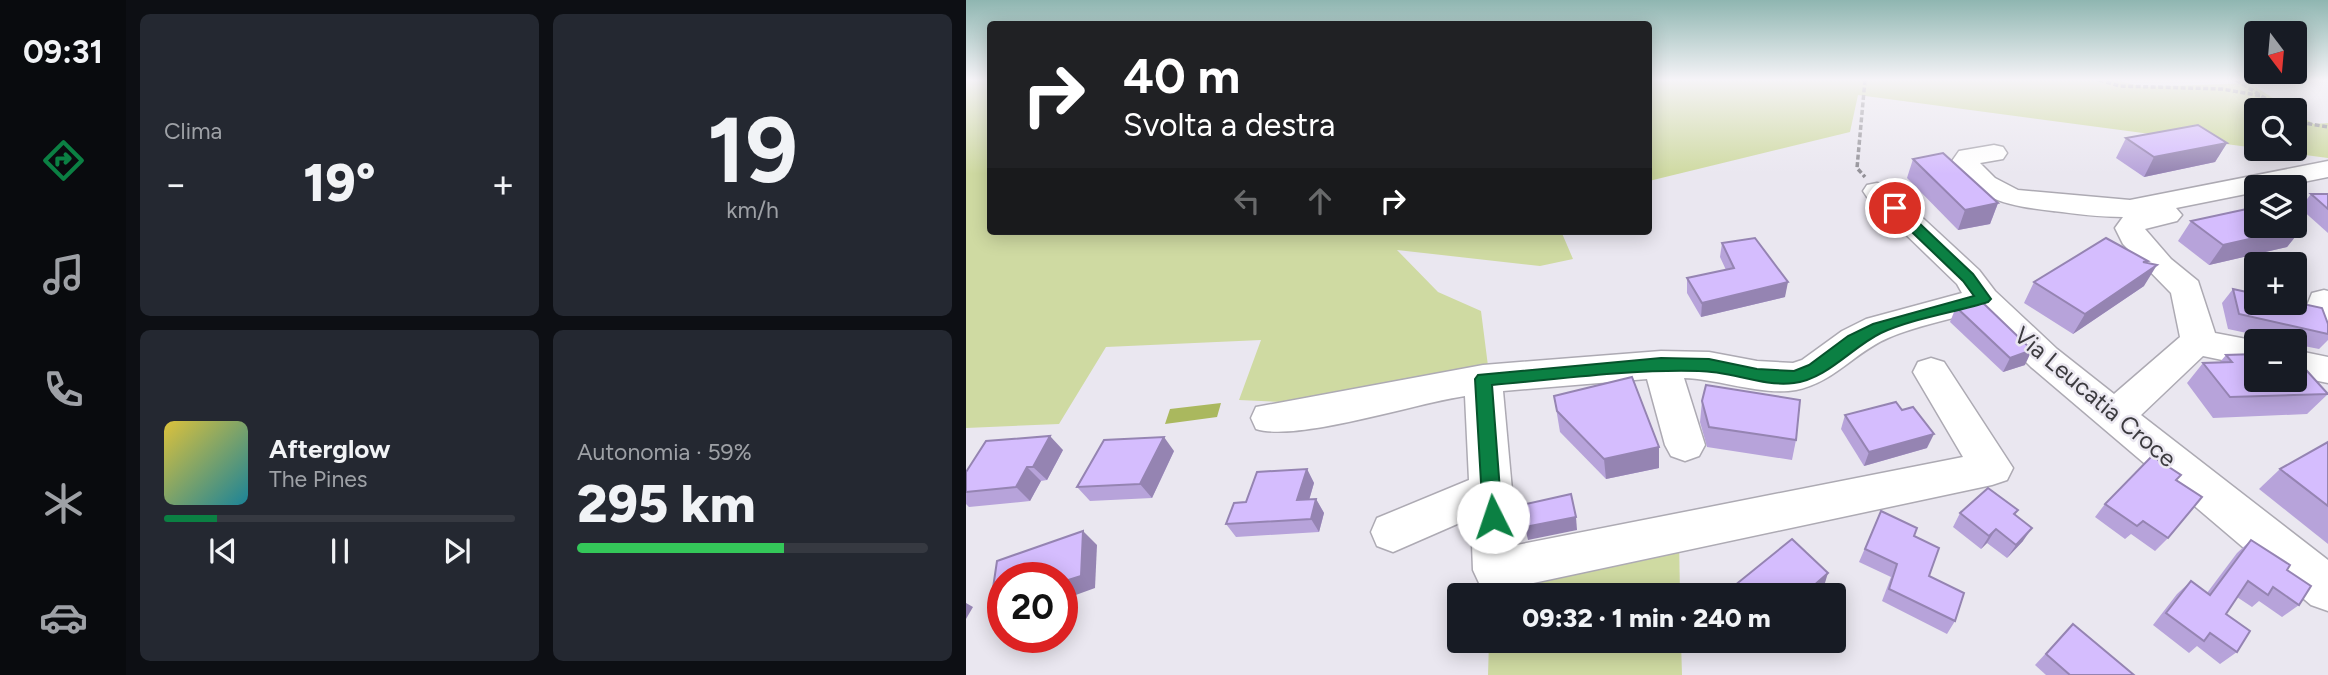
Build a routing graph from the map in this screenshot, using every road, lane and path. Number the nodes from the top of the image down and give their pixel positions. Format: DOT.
graph roads {
  1 [pos="1862,112"];
  2 [pos="2307,124"];
  3 [pos="2328,127"];
  4 [pos="1994,153"];
  5 [pos="2328,169"];
  6 [pos="2328,183"];
  7 [pos="2307,187"];
  8 [pos="1877,191"];
  9 [pos="2244,199"];
  10 [pos="1983,299"];
  11 [pos="2196,342"];
  12 [pos="2244,352"];
  13 [pos="1661,364"];
  14 [pos="2307,366"];
  15 [pos="2328,370"];
  16 [pos="1931,372"];
  17 [pos="1483,379"];
  18 [pos="2115,416"];
  19 [pos="1270,418"];
  20 [pos="1685,445"];
  21 [pos="1491,490"];
  22 [pos="1393,532"];
  23 [pos="2328,589"];
  1 -- 8 [label="path"];
  2 -- 3 [label="path"];
  4 -- 5 [label="street"];
  6 -- 7 [label="street"];
  8 -- 10 [label="street, Via Leucatia Croce"];
  9 -- 11 [label="street"];
  10 -- 13 [label="street"];
  10 -- 18 [label="street, Via Leucatia Croce"];
  11 -- 12 [label="street"];
  11 -- 18 [label="street"];
  13 -- 17 [label="street"];
  13 -- 20 [label="street"];
  14 -- 15 [label="street"];
  16 -- 21 [label="street"];
  17 -- 19 [label="street"];
  17 -- 21 [label="street"];
  18 -- 23 [label="street, Via Leucatia Croce"];
  21 -- 22 [label="street"];
}
